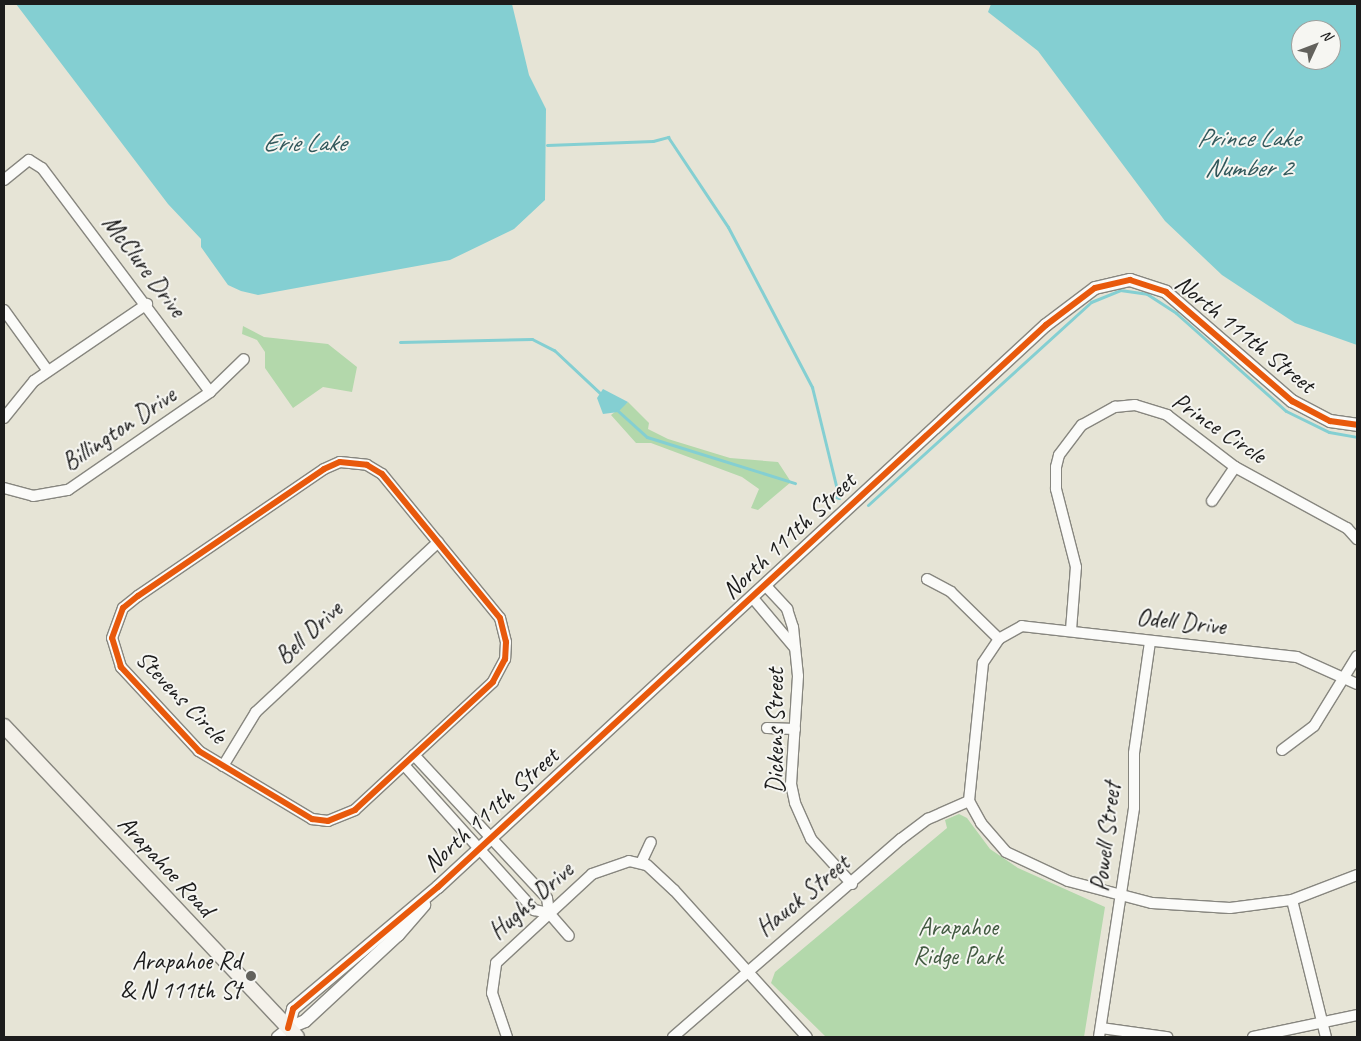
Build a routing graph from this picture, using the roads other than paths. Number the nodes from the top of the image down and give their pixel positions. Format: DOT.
graph roads {
  1 [pos="4,180"];
  2 [pos="147,304"];
  3 [pos="4,310"];
  4 [pos="244,359"];
  5 [pos="48,371"];
  6 [pos="210,392"];
  7 [pos="4,418"];
  8 [pos="1357,425"];
  9 [pos="1235,467"];
  10 [pos="4,488"];
  11 [pos="1212,501"];
  12 [pos="1357,539"];
  13 [pos="438,542"];
  14 [pos="927,579"];
  15 [pos="765,585"];
  16 [pos="752,597"];
  17 [pos="1071,630"];
  18 [pos="999,639"];
  19 [pos="1150,642"];
  20 [pos="795,648"];
  21 [pos="1357,656"];
  22 [pos="1346,677"];
  23 [pos="1357,684"];
  24 [pos="4,726"];
  25 [pos="768,728"];
  26 [pos="794,729"];
  27 [pos="1282,750"];
  28 [pos="414,755"];
  29 [pos="404,765"];
  30 [pos="222,766"];
  31 [pos="968,801"];
  32 [pos="492,838"];
  33 [pos="651,842"];
  34 [pos="480,849"];
  35 [pos="642,863"];
  36 [pos="1357,875"];
  37 [pos="852,884"];
  38 [pos="1120,896"];
  39 [pos="1292,900"];
  40 [pos="549,913"];
  41 [pos="569,936"];
  42 [pos="747,971"];
  43 [pos="1357,1015"];
  44 [pos="1323,1024"];
  45 [pos="1100,1033"];
  46 [pos="287,1034"];
  47 [pos="506,1037"];
  48 [pos="673,1037"];
  49 [pos="807,1037"];
  50 [pos="1167,1037"];
  51 [pos="1253,1037"];
  52 [pos="1326,1037"];
  1 -- 2 [label="street, McClure Drive"];
  2 -- 5 [label="street"];
  2 -- 6 [label="street, McClure Drive"];
  3 -- 5 [label="street"];
  4 -- 6 [label="street, Billington Drive"];
  5 -- 7 [label="street"];
  6 -- 10 [label="street, Billington Drive"];
  8 -- 15 [label="street, North 111th Street"];
  9 -- 11 [label="street"];
  9 -- 12 [label="street, Prince Circle"];
  9 -- 17 [label="street, Prince Circle"];
  13 -- 28 [label="street, Stevens Circle"];
  13 -- 30 [label="street, Bell Drive"];
  13 -- 30 [label="street, Stevens Circle"];
  14 -- 18 [label="street"];
  15 -- 16 [label="street, North 111th Street"];
  15 -- 20 [label="street, Dickens Street"];
  16 -- 20 [label="street, Dickens Street"];
  16 -- 32 [label="street, North 111th Street"];
  17 -- 18 [label="street, Odell Drive"];
  17 -- 19 [label="street, Odell Drive"];
  18 -- 31 [label="street"];
  19 -- 22 [label="street, Odell Drive"];
  19 -- 38 [label="street, Powell Street"];
  20 -- 26 [label="street, Dickens Street"];
  21 -- 22 [label="street"];
  22 -- 23 [label="street, Odell Drive"];
  22 -- 27 [label="street"];
  24 -- 46 [label="main road, Arapahoe Road"];
  25 -- 26 [label="street"];
  26 -- 37 [label="street, Dickens Street"];
  28 -- 29 [label="street, Stevens Circle"];
  28 -- 32 [label="street"];
  29 -- 30 [label="street, Stevens Circle"];
  29 -- 34 [label="street"];
  31 -- 37 [label="street, Hauck Street"];
  31 -- 38 [label="street"];
  32 -- 34 [label="street, North 111th Street"];
  32 -- 40 [label="street"];
  33 -- 35 [label="street"];
  34 -- 40 [label="street"];
  34 -- 46 [label="street, North 111th Street"];
  35 -- 40 [label="street, Hughs Drive"];
  35 -- 42 [label="street"];
  36 -- 39 [label="street"];
  37 -- 42 [label="street, Hauck Street"];
  38 -- 39 [label="street"];
  38 -- 45 [label="street, Powell Street"];
  39 -- 44 [label="street"];
  40 -- 41 [label="street"];
  40 -- 47 [label="street, Hughs Drive"];
  42 -- 48 [label="street, Hauck Street"];
  42 -- 49 [label="street"];
  43 -- 44 [label="street"];
  44 -- 51 [label="street"];
  44 -- 52 [label="street"];
  45 -- 50 [label="street"];
}
